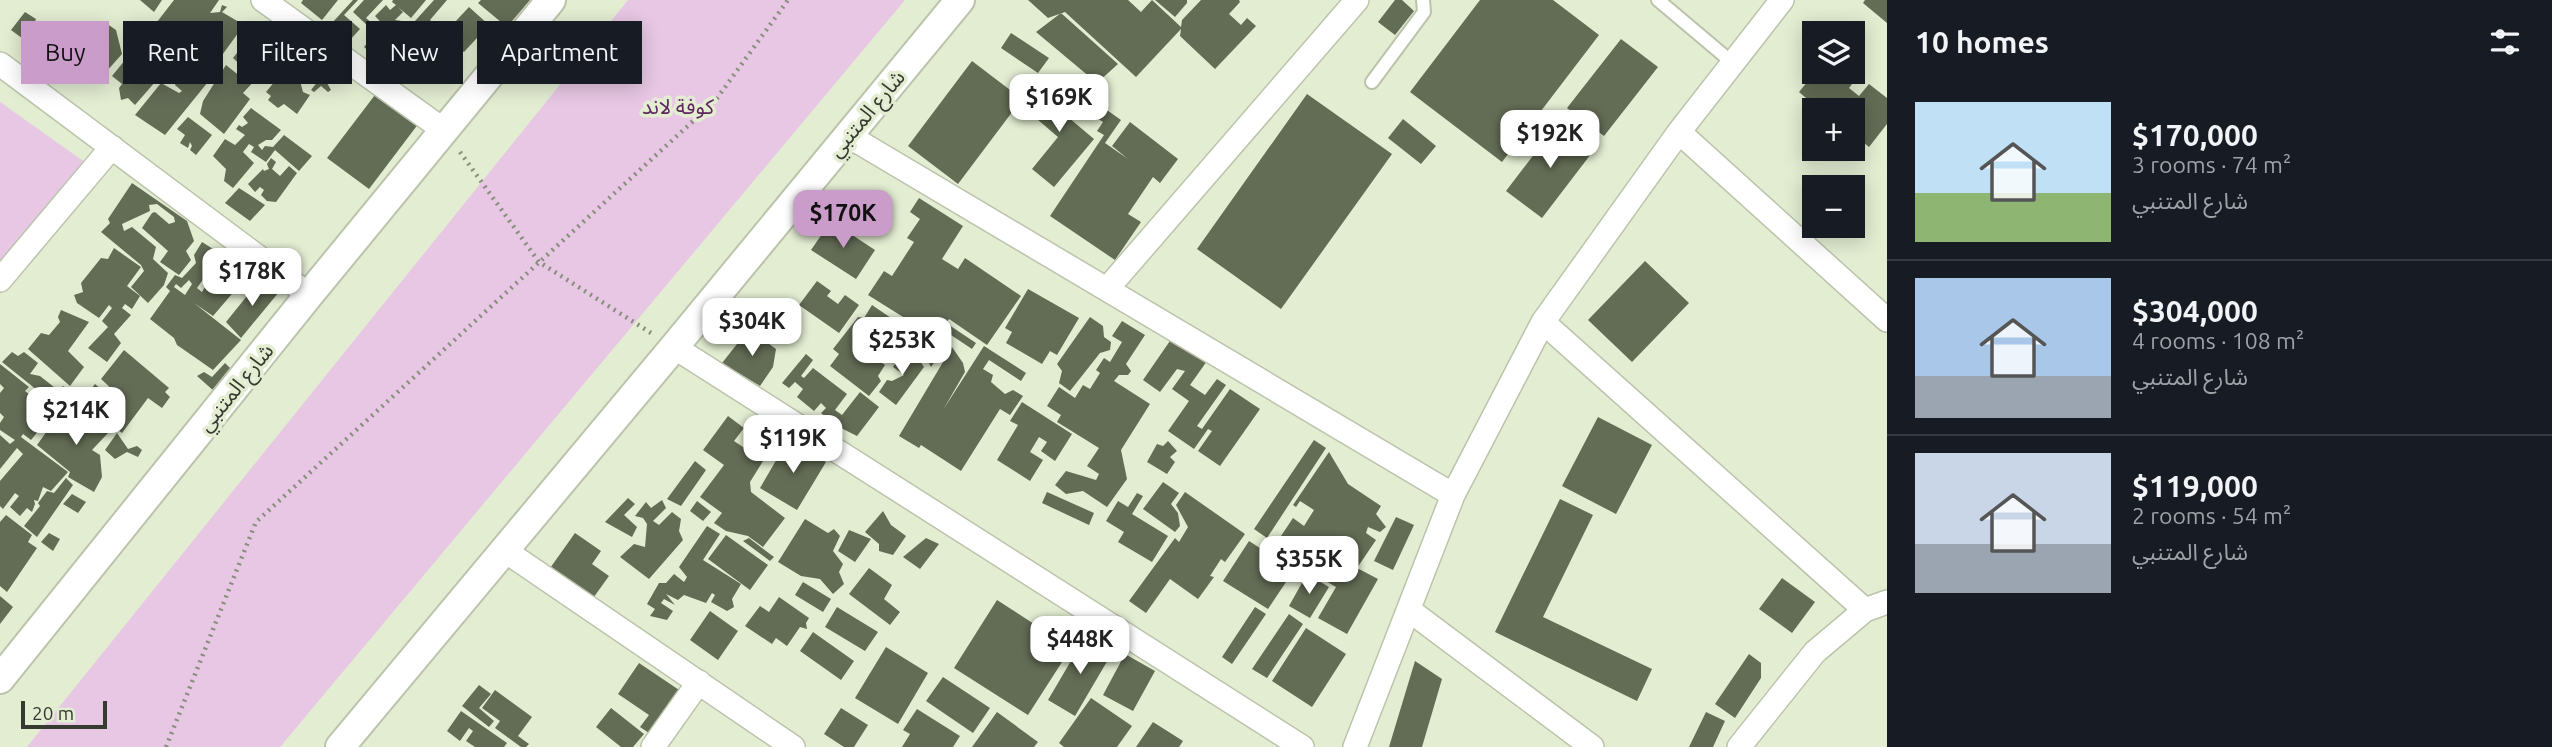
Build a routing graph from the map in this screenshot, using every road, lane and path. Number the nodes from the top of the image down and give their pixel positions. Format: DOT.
graph roads {
  1 [pos="263,0"];
  2 [pos="551,0"];
  3 [pos="788,0"];
  4 [pos="960,0"];
  5 [pos="1357,0"];
  6 [pos="1423,0"];
  7 [pos="1658,0"];
  8 [pos="1782,0"];
  9 [pos="0,64"];
  10 [pos="1734,64"];
  11 [pos="1372,82"];
  12 [pos="445,131"];
  13 [pos="1679,132"];
  14 [pos="847,135"];
  15 [pos="112,147"];
  16 [pos="539,262"];
  17 [pos="0,280"];
  18 [pos="1107,289"];
  19 [pos="309,295"];
  20 [pos="1884,311"];
  21 [pos="1544,322"];
  22 [pos="674,347"];
  23 [pos="1453,495"];
  24 [pos="504,550"];
  25 [pos="1887,602"];
  26 [pos="1409,610"];
  27 [pos="1865,610"];
  28 [pos="0,680"];
  29 [pos="699,682"];
  30 [pos="166,747"];
  31 [pos="340,747"];
  32 [pos="653,747"];
  33 [pos="793,747"];
  34 [pos="1301,747"];
  35 [pos="1355,747"];
  36 [pos="1592,747"];
  37 [pos="1739,747"];
  1 -- 12 [label="street"];
  2 -- 12 [label="street, شارع المتنبي"];
  3 -- 16 [label="path"];
  4 -- 14 [label="street, شارع المتنبي"];
  5 -- 18 [label="street"];
  6 -- 11 [label="lane"];
  7 -- 10 [label="lane"];
  8 -- 10 [label="street"];
  9 -- 15 [label="street"];
  10 -- 13 [label="street"];
  12 -- 16 [label="path"];
  12 -- 19 [label="street, شارع المتنبي"];
  13 -- 20 [label="street"];
  13 -- 21 [label="street"];
  14 -- 18 [label="street"];
  14 -- 22 [label="street, شارع المتنبي"];
  15 -- 17 [label="street"];
  15 -- 19 [label="street"];
  16 -- 22 [label="path"];
  16 -- 30 [label="path"];
  18 -- 23 [label="street"];
  19 -- 28 [label="street, شارع المتنبي"];
  21 -- 23 [label="street"];
  21 -- 27 [label="street"];
  22 -- 24 [label="street, شارع المتنبي"];
  22 -- 34 [label="street"];
  23 -- 26 [label="street"];
  24 -- 29 [label="street"];
  24 -- 31 [label="street, شارع المتنبي"];
  25 -- 27 [label="street"];
  26 -- 35 [label="street"];
  26 -- 36 [label="street"];
  27 -- 37 [label="street"];
  29 -- 32 [label="street"];
  29 -- 33 [label="street"];
}
